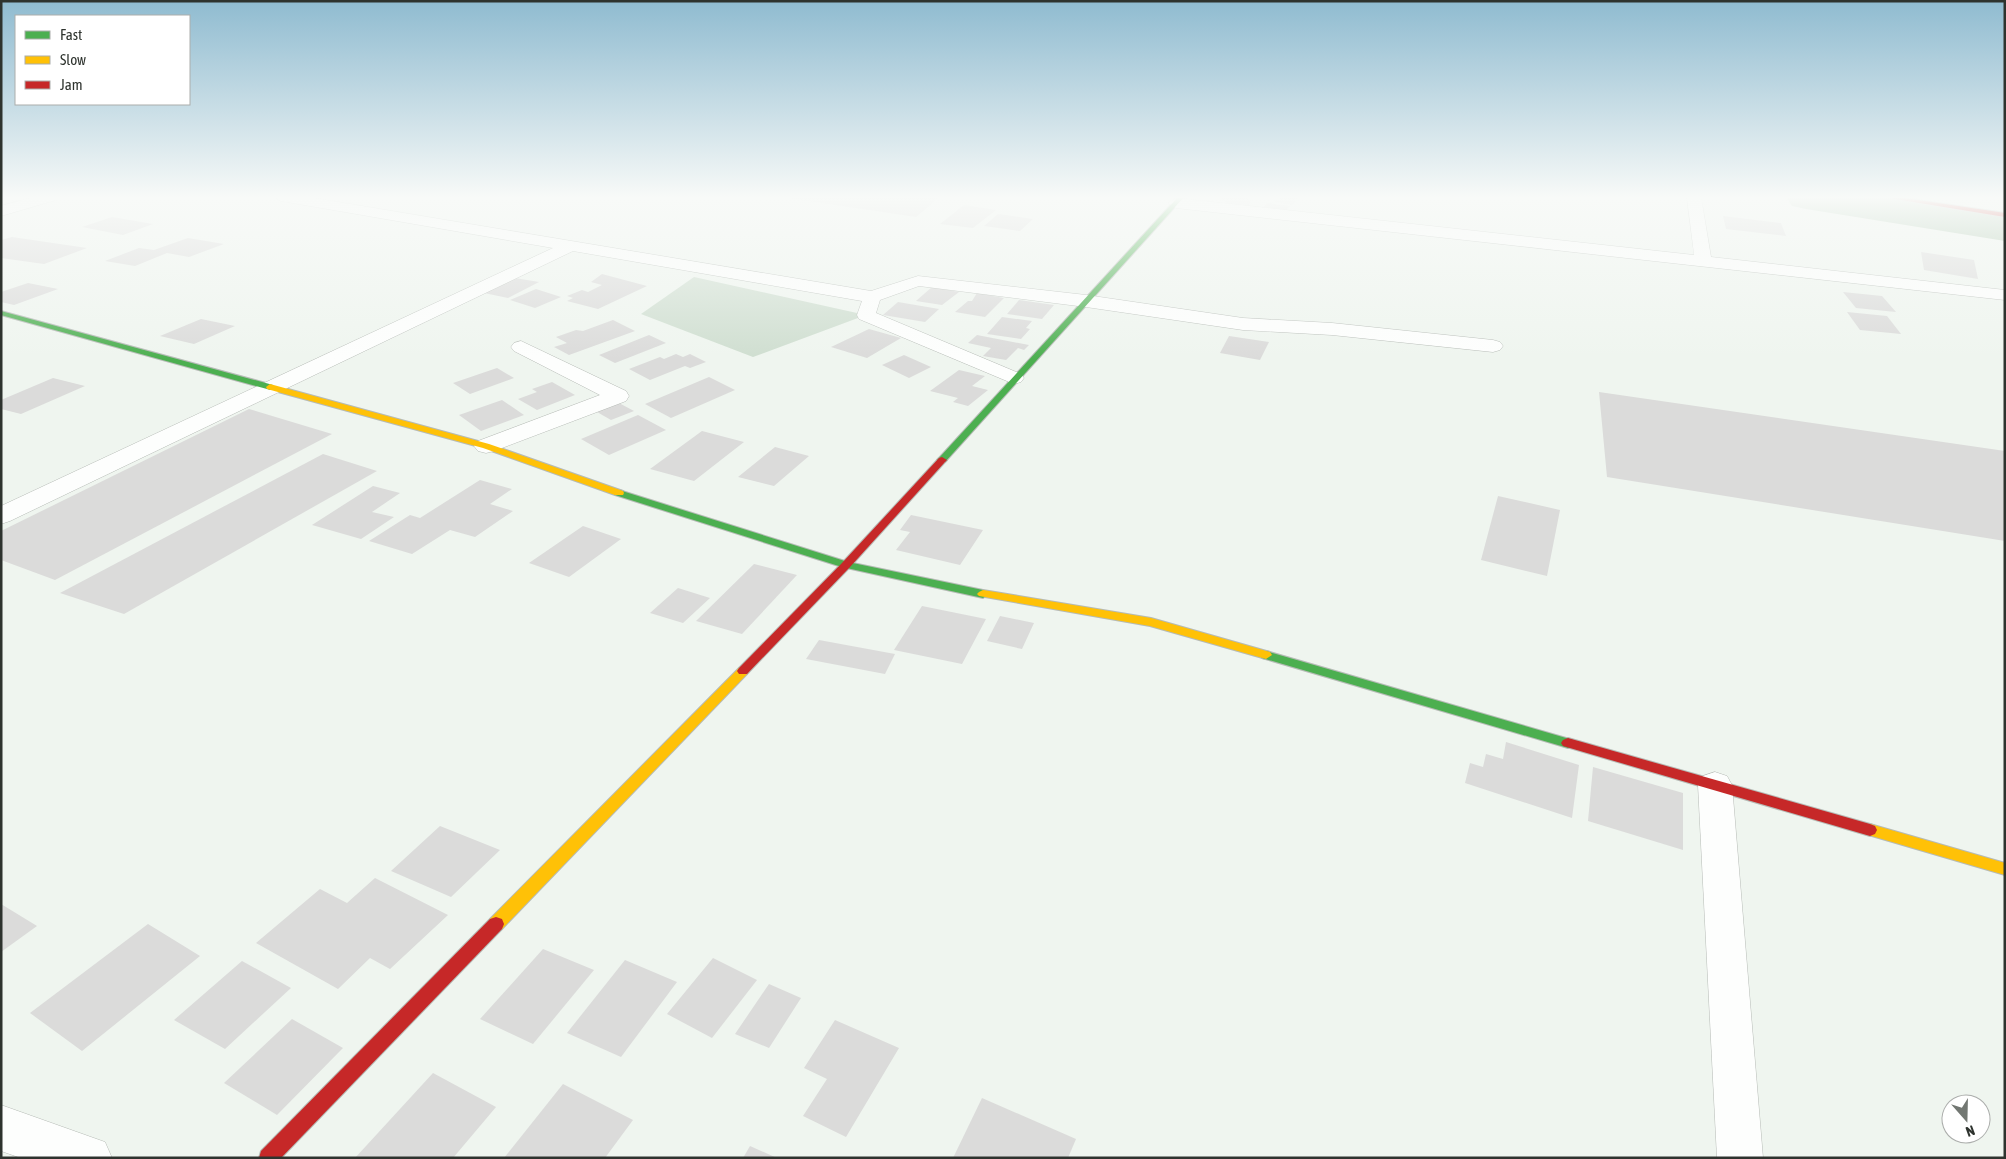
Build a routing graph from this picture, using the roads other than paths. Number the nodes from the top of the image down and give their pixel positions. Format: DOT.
graph roads {
  1 [pos="560,251"];
  2 [pos="601,251"];
  3 [pos="1131,251"];
  4 [pos="1611,251"];
  5 [pos="1701,251"];
  6 [pos="1703,262"];
  7 [pos="2005,295"];
  8 [pos="872,297"];
  9 [pos="1086,301"];
  10 [pos="1,313"];
  11 [pos="1493,346"];
  12 [pos="521,347"];
  13 [pos="1014,378"];
  14 [pos="274,387"];
  15 [pos="486,446"];
  16 [pos="1,516"];
  17 [pos="846,565"];
  18 [pos="1715,785"];
  19 [pos="2005,869"];
  20 [pos="1,1128"];
  21 [pos="90,1158"];
  22 [pos="268,1158"];
  23 [pos="1740,1158"];
  1 -- 14 [label="street"];
  2 -- 8 [label="street"];
  3 -- 9 [label="street"];
  4 -- 6 [label="street"];
  5 -- 6 [label="street"];
  6 -- 7 [label="street"];
  8 -- 9 [label="street"];
  8 -- 13 [label="street"];
  9 -- 11 [label="street"];
  9 -- 13 [label="street"];
  10 -- 14 [label="street"];
  12 -- 15 [label="street"];
  13 -- 17 [label="street"];
  14 -- 15 [label="street"];
  14 -- 16 [label="street"];
  15 -- 17 [label="street"];
  17 -- 18 [label="street"];
  17 -- 22 [label="street"];
  18 -- 19 [label="street"];
  18 -- 23 [label="street"];
  20 -- 21 [label="street"];
}
